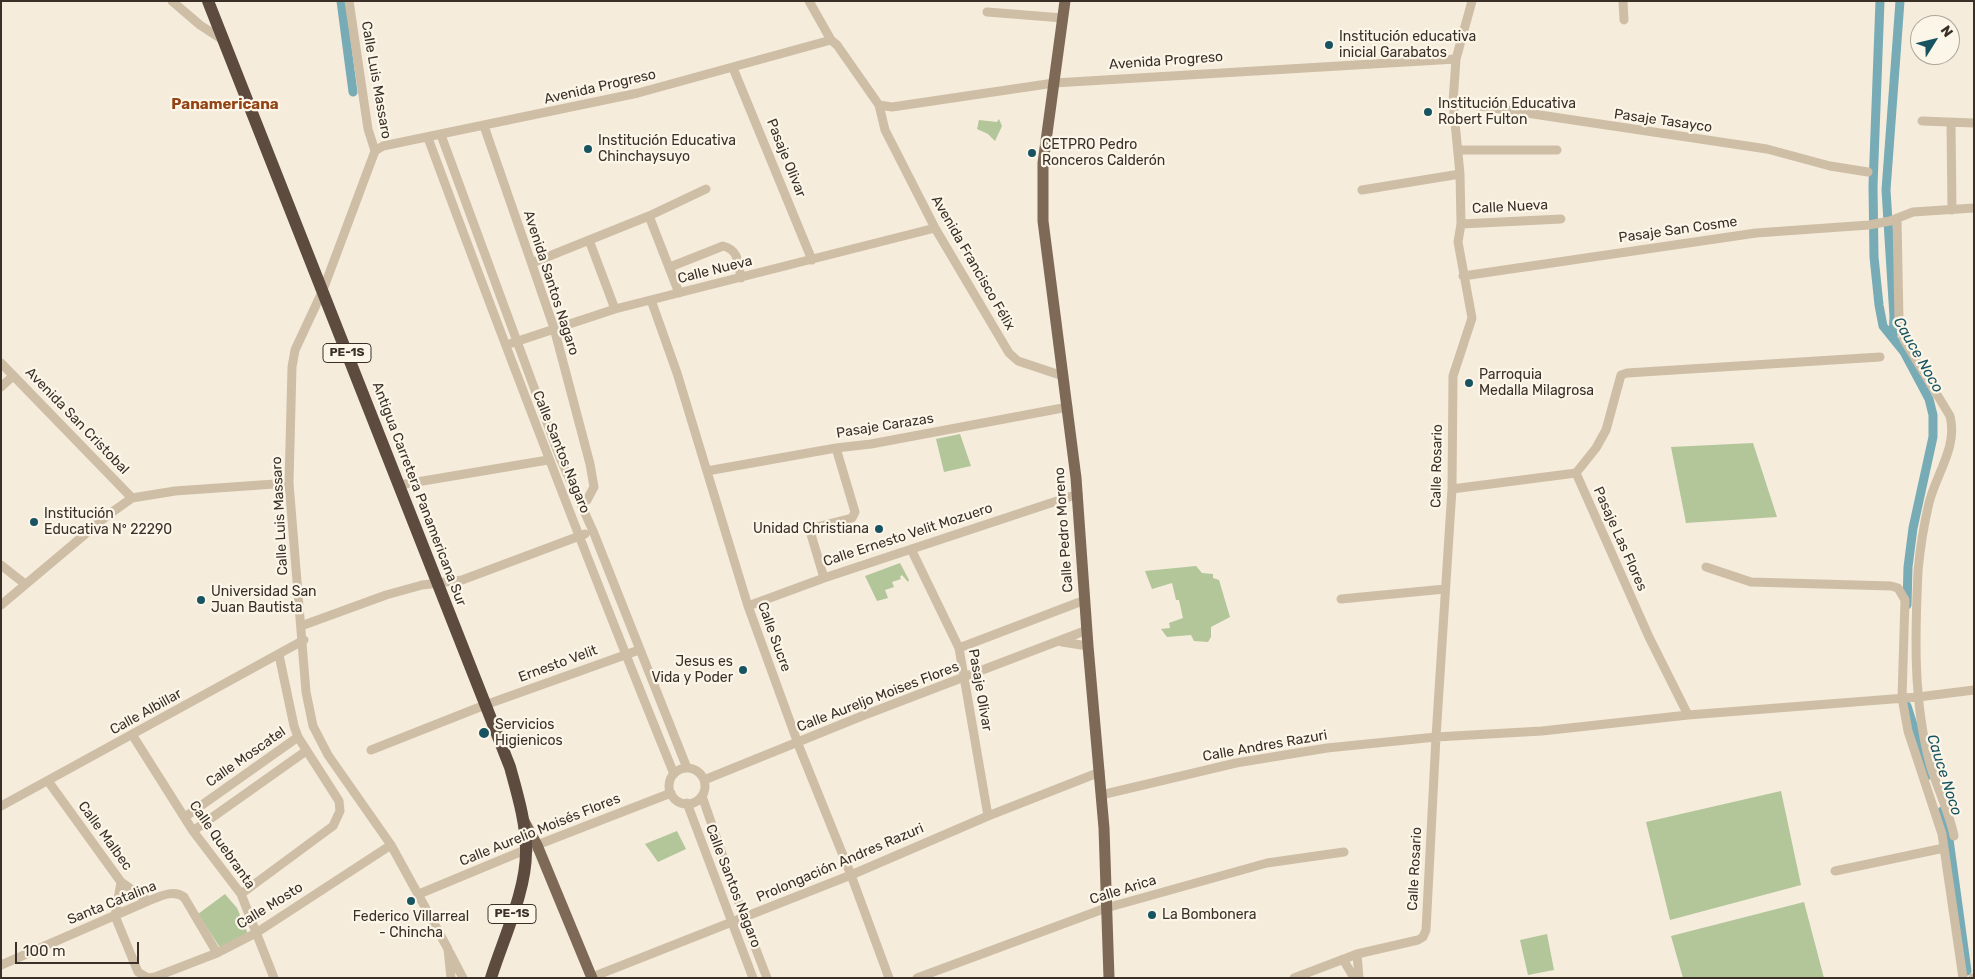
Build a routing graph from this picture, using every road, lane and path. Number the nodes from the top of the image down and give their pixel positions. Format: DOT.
graph roads {
  1 [pos="172,1"];
  2 [pos="208,1"];
  3 [pos="348,1"];
  4 [pos="808,1"];
  5 [pos="1065,1"];
  6 [pos="1472,1"];
  7 [pos="1623,1"];
  8 [pos="987,12"];
  9 [pos="1063,18"];
  10 [pos="1624,20"];
  11 [pos="224,40"];
  12 [pos="830,40"];
  13 [pos="1456,59"];
  14 [pos="734,68"];
  15 [pos="1054,83"];
  16 [pos="1454,102"];
  17 [pos="879,105"];
  18 [pos="1922,122"];
  19 [pos="1951,123"];
  20 [pos="1974,123"];
  21 [pos="484,126"];
  22 [pos="441,135"];
  23 [pos="428,138"];
  24 [pos="1459,150"];
  25 [pos="1557,150"];
  26 [pos="375,151"];
  27 [pos="1868,172"];
  28 [pos="1460,174"];
  29 [pos="706,189"];
  30 [pos="1362,190"];
  31 [pos="1974,208"];
  32 [pos="1952,210"];
  33 [pos="649,216"];
  34 [pos="1562,219"];
  35 [pos="1894,220"];
  36 [pos="1461,224"];
  37 [pos="935,228"];
  38 [pos="590,240"];
  39 [pos="812,260"];
  40 [pos="532,263"];
  41 [pos="670,267"];
  42 [pos="1463,276"];
  43 [pos="741,278"];
  44 [pos="323,290"];
  45 [pos="679,293"];
  46 [pos="651,300"];
  47 [pos="614,309"];
  48 [pos="554,328"];
  49 [pos="516,341"];
  50 [pos="504,346"];
  51 [pos="1880,357"];
  52 [pos="1,363"];
  53 [pos="13,376"];
  54 [pos="1063,376"];
  55 [pos="1,387"];
  56 [pos="1068,407"];
  57 [pos="836,448"];
  58 [pos="548,460"];
  59 [pos="707,471"];
  60 [pos="1576,473"];
  61 [pos="289,484"];
  62 [pos="399,485"];
  63 [pos="1452,489"];
  64 [pos="1078,494"];
  65 [pos="132,498"];
  66 [pos="581,504"];
  67 [pos="593,531"];
  68 [pos="580,536"];
  69 [pos="911,549"];
  70 [pos="1,565"];
  71 [pos="1706,567"];
  72 [pos="824,578"];
  73 [pos="437,583"];
  74 [pos="25,584"];
  75 [pos="1445,589"];
  76 [pos="1085,600"];
  77 [pos="1341,600"];
  78 [pos="1,605"];
  79 [pos="748,606"];
  80 [pos="301,626"];
  81 [pos="1087,630"];
  82 [pos="304,640"];
  83 [pos="1062,642"];
  84 [pos="1088,646"];
  85 [pos="959,648"];
  86 [pos="639,650"];
  87 [pos="625,654"];
  88 [pos="279,655"];
  89 [pos="965,677"];
  90 [pos="1974,690"];
  91 [pos="1918,697"];
  92 [pos="1902,698"];
  93 [pos="485,705"];
  94 [pos="1688,715"];
  95 [pos="133,736"];
  96 [pos="298,737"];
  97 [pos="1436,737"];
  98 [pos="798,743"];
  99 [pos="371,750"];
  100 [pos="306,751"];
  101 [pos="687,768"];
  102 [pos="1100,772"];
  103 [pos="674,774"];
  104 [pos="704,780"];
  105 [pos="48,781"];
  106 [pos="671,792"];
  107 [pos="1101,795"];
  108 [pos="702,796"];
  109 [pos="687,804"];
  110 [pos="1,806"];
  111 [pos="988,816"];
  112 [pos="185,817"];
  113 [pos="193,831"];
  114 [pos="1954,836"];
  115 [pos="391,845"];
  116 [pos="532,847"];
  117 [pos="1944,848"];
  118 [pos="1344,852"];
  119 [pos="1835,871"];
  120 [pos="852,875"];
  121 [pos="121,882"];
  122 [pos="241,894"];
  123 [pos="419,894"];
  124 [pos="148,901"];
  125 [pos="1106,908"];
  126 [pos="115,916"];
  127 [pos="744,918"];
  128 [pos="731,923"];
  129 [pos="256,933"];
  130 [pos="448,949"];
  131 [pos="217,953"];
  132 [pos="1357,954"];
  133 [pos="1343,959"];
  134 [pos="1,965"];
  135 [pos="155,977"];
  136 [pos="591,977"];
  137 [pos="274,978"];
  138 [pos="451,978"];
  139 [pos="463,978"];
  140 [pos="491,978"];
  141 [pos="753,978"];
  142 [pos="767,978"];
  143 [pos="889,978"];
  144 [pos="917,978"];
  145 [pos="1109,978"];
  146 [pos="1294,978"];
  147 [pos="1354,978"];
  148 [pos="1359,978"];
  149 [pos="1964,978"];
  1 -- 11 [label="street"];
  2 -- 11 [label="highway, Antigua Carretera Panamericana Sur / PE-1S"];
  3 -- 26 [label="street, Calle Luis Massaro"];
  4 -- 12 [label="street"];
  5 -- 9 [label="main road, Calle Pedro Moreno"];
  6 -- 13 [label="street, Calle Rosario"];
  7 -- 10 [label="street"];
  8 -- 9 [label="street"];
  9 -- 15 [label="main road, Calle Pedro Moreno"];
  11 -- 44 [label="highway, Antigua Carretera Panamericana Sur / PE-1S"];
  12 -- 14 [label="street, Avenida Progreso"];
  12 -- 17 [label="street"];
  13 -- 15 [label="street, Avenida Progreso"];
  13 -- 16 [label="street, Calle Rosario"];
  14 -- 21 [label="street, Avenida Progreso"];
  14 -- 39 [label="street, Pasaje Olivar"];
  15 -- 17 [label="street, Avenida Progreso"];
  15 -- 54 [label="main road, Calle Pedro Moreno"];
  16 -- 24 [label="street, Calle Rosario"];
  16 -- 27 [label="street, Pasaje Tasayco"];
  17 -- 37 [label="street, Avenida Francisco Félix"];
  18 -- 19 [label="street"];
  19 -- 20 [label="street"];
  19 -- 32 [label="street"];
  21 -- 22 [label="street, Avenida Progreso"];
  21 -- 40 [label="street, Avenida Santos Nagaro"];
  22 -- 23 [label="street, Avenida Progreso"];
  22 -- 49 [label="street, Calle Santos Nagaro"];
  23 -- 26 [label="street, Avenida Progreso"];
  23 -- 50 [label="street, Calle Santos Nagaro"];
  24 -- 25 [label="street"];
  24 -- 28 [label="street, Calle Rosario"];
  26 -- 44 [label="street, Calle Luis Massaro"];
  28 -- 30 [label="street"];
  28 -- 36 [label="street, Calle Rosario"];
  29 -- 33 [label="street"];
  31 -- 32 [label="street, Pasaje San Cosme"];
  32 -- 35 [label="street, Pasaje San Cosme"];
  33 -- 38 [label="street"];
  33 -- 41 [label="street"];
  34 -- 36 [label="street, Calle Nueva"];
  35 -- 42 [label="street, Pasaje San Cosme"];
  35 -- 91 [label="street"];
  36 -- 42 [label="street, Calle Rosario"];
  37 -- 39 [label="street, Calle Nueva"];
  37 -- 54 [label="street, Avenida Francisco Félix"];
  38 -- 40 [label="street"];
  38 -- 47 [label="street"];
  39 -- 43 [label="street, Calle Nueva"];
  40 -- 48 [label="street, Avenida Santos Nagaro"];
  41 -- 43 [label="street"];
  41 -- 45 [label="street"];
  42 -- 63 [label="street, Calle Rosario"];
  43 -- 45 [label="street, Calle Nueva"];
  44 -- 61 [label="street, Calle Luis Massaro"];
  44 -- 62 [label="highway, Antigua Carretera Panamericana Sur / PE-1S"];
  45 -- 46 [label="street, Calle Nueva"];
  46 -- 47 [label="street, Calle Nueva"];
  46 -- 59 [label="street, Calle Sucre"];
  47 -- 48 [label="street, Calle Nueva"];
  48 -- 49 [label="street, Calle Nueva"];
  48 -- 66 [label="street, Avenida Santos Nagaro"];
  49 -- 50 [label="street, Calle Nueva"];
  49 -- 66 [label="street, Calle Santos Nagaro"];
  50 -- 58 [label="street, Calle Santos Nagaro"];
  51 -- 60 [label="street"];
  52 -- 53 [label="street, Avenida San Cristobal"];
  53 -- 55 [label="street"];
  53 -- 65 [label="street, Avenida San Cristobal"];
  54 -- 56 [label="main road, Calle Pedro Moreno"];
  56 -- 57 [label="street, Pasaje Carazas"];
  56 -- 64 [label="main road, Calle Pedro Moreno"];
  57 -- 59 [label="street, Pasaje Carazas"];
  57 -- 72 [label="street"];
  58 -- 62 [label="street"];
  58 -- 68 [label="street, Calle Santos Nagaro"];
  59 -- 79 [label="street, Calle Sucre"];
  60 -- 63 [label="street"];
  60 -- 94 [label="street, Pasaje Las Flores"];
  61 -- 65 [label="street"];
  61 -- 80 [label="street, Calle Luis Massaro"];
  62 -- 73 [label="highway, Antigua Carretera Panamericana Sur / PE-1S"];
  63 -- 75 [label="street, Calle Rosario"];
  64 -- 69 [label="street, Calle Ernesto Velit Mozuero"];
  64 -- 76 [label="main road, Calle Pedro Moreno"];
  65 -- 74 [label="street"];
  66 -- 67 [label="street, Calle Santos Nagaro"];
  67 -- 68 [label="street"];
  67 -- 86 [label="street, Calle Santos Nagaro"];
  68 -- 73 [label="street"];
  68 -- 87 [label="street, Calle Santos Nagaro"];
  69 -- 72 [label="street, Calle Ernesto Velit Mozuero"];
  69 -- 85 [label="street, Pasaje Olivar"];
  70 -- 74 [label="street"];
  71 -- 92 [label="street"];
  72 -- 79 [label="street, Calle Ernesto Velit Mozuero"];
  73 -- 80 [label="street"];
  73 -- 93 [label="highway, Antigua Carretera Panamericana Sur / PE-1S"];
  74 -- 78 [label="street"];
  75 -- 77 [label="street"];
  75 -- 97 [label="street, Calle Rosario"];
  76 -- 81 [label="main road, Calle Pedro Moreno"];
  76 -- 85 [label="street"];
  79 -- 98 [label="street, Calle Sucre"];
  80 -- 82 [label="street, Calle Luis Massaro"];
  81 -- 83 [label="street, Calle Aureljo Moises Flores"];
  81 -- 84 [label="main road, Calle Pedro Moreno"];
  82 -- 88 [label="street, Calle Albillar"];
  82 -- 115 [label="street, Calle Luis Massaro"];
  83 -- 84 [label="street"];
  83 -- 89 [label="street, Calle Aureljo Moises Flores"];
  84 -- 102 [label="main road, Calle Pedro Moreno"];
  85 -- 89 [label="street, Pasaje Olivar"];
  86 -- 87 [label="street, Ernesto Velit"];
  86 -- 101 [label="street, Calle Santos Nagaro"];
  87 -- 93 [label="street, Ernesto Velit"];
  87 -- 103 [label="street, Calle Santos Nagaro"];
  88 -- 95 [label="street, Calle Albillar"];
  88 -- 96 [label="street"];
  89 -- 98 [label="street, Calle Aureljo Moises Flores"];
  89 -- 111 [label="street, Pasaje Olivar"];
  90 -- 91 [label="street, Calle Andres Razuri"];
  91 -- 92 [label="street, Calle Andres Razuri"];
  91 -- 114 [label="street"];
  92 -- 94 [label="street, Calle Andres Razuri"];
  92 -- 117 [label="street"];
  93 -- 99 [label="street, Ernesto Velit"];
  93 -- 116 [label="highway, Antigua Carretera Panamericana Sur / PE-1S"];
  94 -- 97 [label="street, Calle Andres Razuri"];
  95 -- 105 [label="street, Calle Albillar"];
  95 -- 112 [label="street, Calle Quebranta"];
  96 -- 100 [label="street"];
  96 -- 112 [label="street, Calle Moscatel"];
  97 -- 107 [label="street, Calle Andres Razuri"];
  97 -- 132 [label="street, Calle Rosario"];
  98 -- 104 [label="street, Calle Aureljo Moises Flores"];
  98 -- 120 [label="street, Calle Sucre"];
  100 -- 113 [label="street"];
  100 -- 122 [label="street"];
  101 -- 103 [label="street"];
  101 -- 104 [label="street"];
  102 -- 107 [label="main road, Calle Pedro Moreno"];
  102 -- 111 [label="street, Prolongación Andres Razuri"];
  103 -- 106 [label="street"];
  104 -- 108 [label="street"];
  105 -- 110 [label="street, Calle Albillar"];
  105 -- 121 [label="street, Calle Malbec"];
  106 -- 109 [label="street"];
  106 -- 116 [label="street, Calle Aurelio Moisés Flores"];
  107 -- 125 [label="main road, Calle Pedro Moreno"];
  108 -- 109 [label="street"];
  108 -- 127 [label="street, Calle Santos Nagaro"];
  109 -- 128 [label="street, Calle Santos Nagaro"];
  111 -- 120 [label="street, Prolongación Andres Razuri"];
  112 -- 113 [label="street, Calle Quebranta"];
  113 -- 122 [label="street, Calle Quebranta"];
  115 -- 123 [label="street, Calle Luis Massaro"];
  115 -- 129 [label="street, Calle Mosto"];
  116 -- 123 [label="street, Calle Aurelio Moisés Flores"];
  116 -- 136 [label="main road"];
  116 -- 140 [label="highway, Antigua Carretera Panamericana Sur / PE-1S"];
  117 -- 119 [label="street"];
  117 -- 149 [label="street"];
  118 -- 125 [label="street, Calle Arica"];
  120 -- 127 [label="street, Prolongación Andres Razuri"];
  120 -- 143 [label="street, Calle Sucre"];
  121 -- 124 [label="street, Calle Malbec"];
  121 -- 126 [label="street"];
  122 -- 129 [label="street, Calle Quebranta"];
  123 -- 130 [label="street, Calle Luis Massaro"];
  124 -- 126 [label="street, Santa Catalina"];
  124 -- 131 [label="street, Santa Catalina"];
  125 -- 144 [label="street, Calle Arica"];
  125 -- 145 [label="main road, Calle Pedro Moreno"];
  126 -- 134 [label="street, Santa Catalina"];
  126 -- 135 [label="street"];
  127 -- 128 [label="street, Prolongación Andres Razuri"];
  127 -- 142 [label="street, Calle Santos Nagaro"];
  128 -- 136 [label="street, Prolongación Andres Razuri"];
  128 -- 141 [label="street, Calle Santos Nagaro"];
  129 -- 131 [label="street, Calle Mosto"];
  129 -- 137 [label="street, Calle Quebranta"];
  130 -- 138 [label="street, Calle Luis Massaro"];
  130 -- 139 [label="street, Calle Luis Massaro"];
  131 -- 135 [label="street, Calle Mosto"];
  132 -- 133 [label="street"];
  132 -- 148 [label="street"];
  133 -- 146 [label="street"];
  133 -- 147 [label="street"];
}
